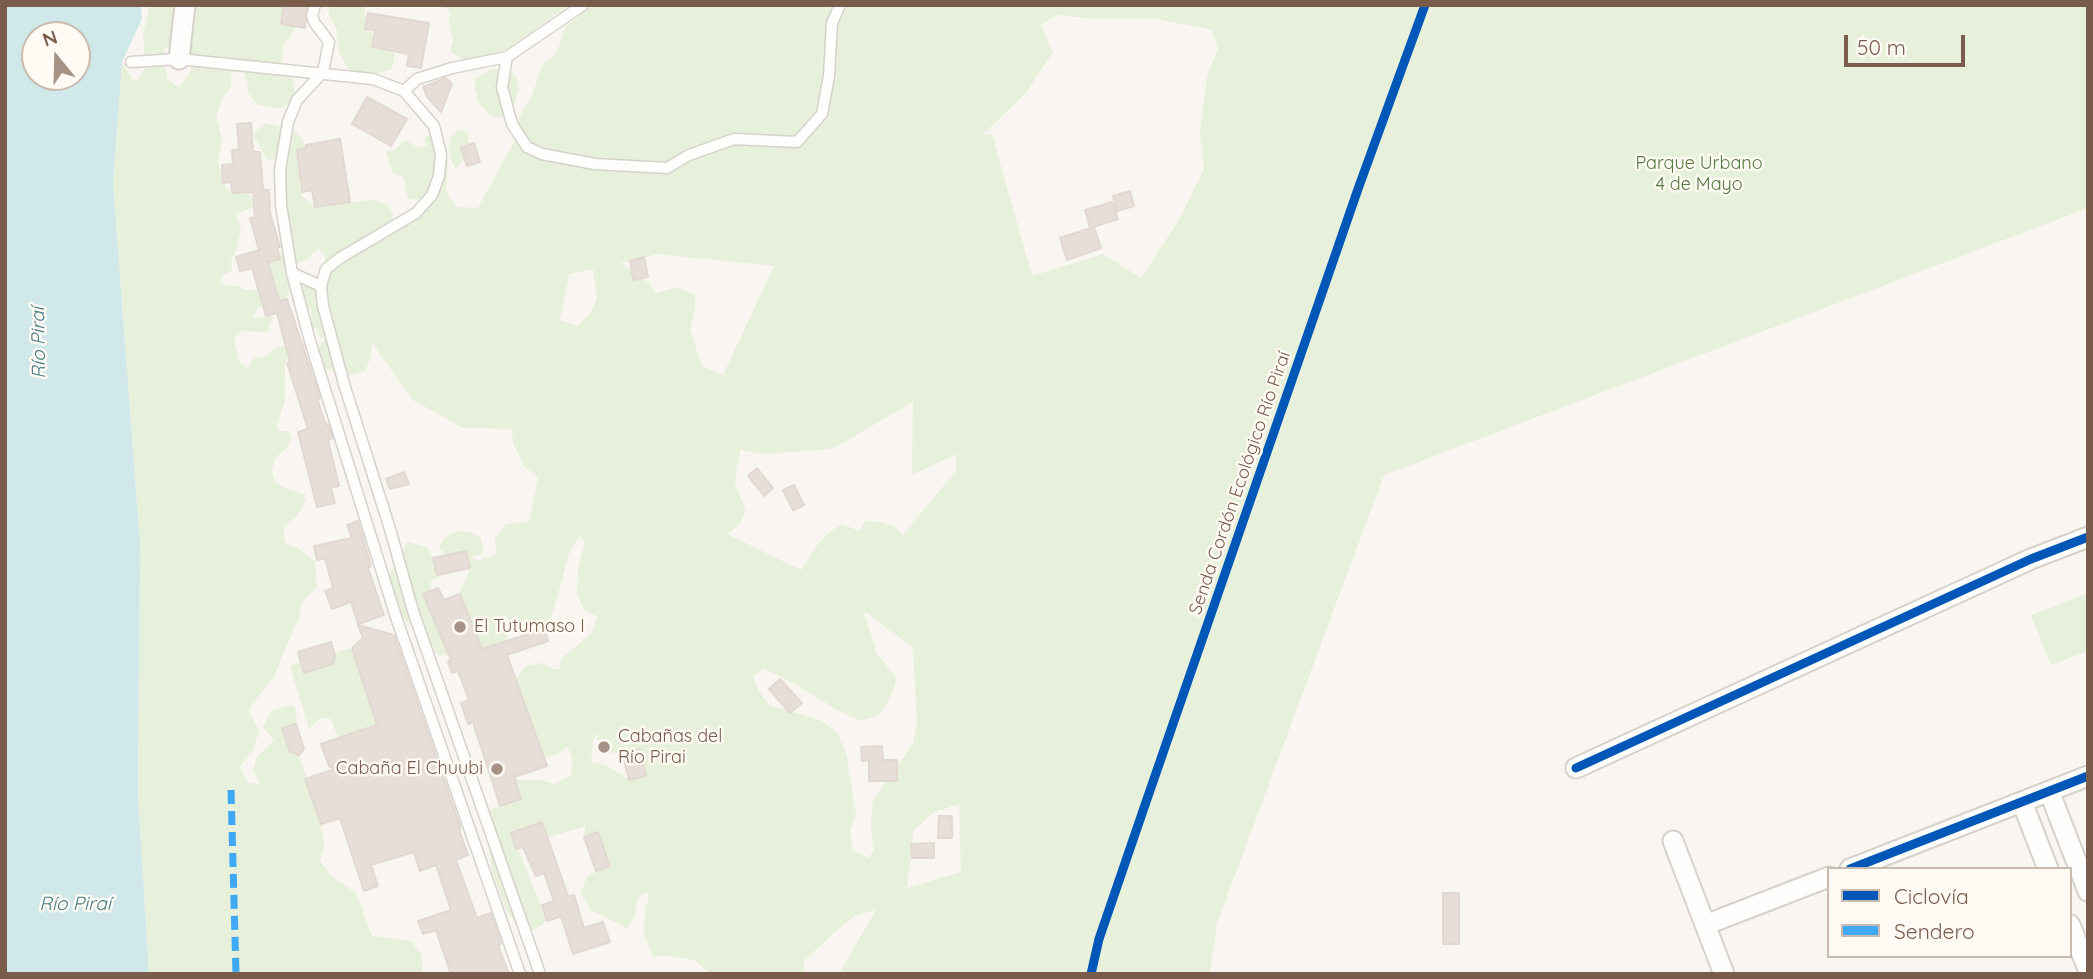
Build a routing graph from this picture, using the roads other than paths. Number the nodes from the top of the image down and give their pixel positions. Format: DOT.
graph roads {
  1 [pos="185,5"];
  2 [pos="315,5"];
  3 [pos="583,5"];
  4 [pos="840,5"];
  5 [pos="507,57"];
  6 [pos="179,60"];
  7 [pos="131,62"];
  8 [pos="323,72"];
  9 [pos="404,91"];
  10 [pos="292,273"];
  11 [pos="321,286"];
  12 [pos="344,384"];
  13 [pos="326,391"];
  14 [pos="2088,537"];
  15 [pos="452,721"];
  16 [pos="434,727"];
  17 [pos="1576,768"];
  18 [pos="2088,776"];
  19 [pos="2049,791"];
  20 [pos="2022,802"];
  21 [pos="1673,841"];
  22 [pos="1855,867"];
  23 [pos="2047,867"];
  24 [pos="1827,878"];
  25 [pos="2088,891"];
  26 [pos="1705,925"];
  27 [pos="2072,930"];
  28 [pos="526,933"];
  29 [pos="509,939"];
  30 [pos="2088,970"];
  31 [pos="520,974"];
  32 [pos="540,974"];
  33 [pos="1724,974"];
  1 -- 6 [label="street"];
  2 -- 8 [label="lane"];
  3 -- 5 [label="lane"];
  4 -- 5 [label="lane"];
  5 -- 9 [label="lane"];
  6 -- 7 [label="lane"];
  6 -- 8 [label="lane"];
  8 -- 9 [label="lane"];
  8 -- 10 [label="lane"];
  9 -- 11 [label="lane"];
  10 -- 11 [label="lane"];
  10 -- 13 [label="lane"];
  11 -- 12 [label="lane"];
  12 -- 13 [label="lane"];
  12 -- 15 [label="lane"];
  13 -- 16 [label="lane"];
  14 -- 17 [label="street"];
  15 -- 16 [label="lane"];
  15 -- 28 [label="lane"];
  16 -- 29 [label="lane"];
  18 -- 19 [label="street"];
  19 -- 20 [label="street"];
  19 -- 25 [label="street"];
  20 -- 22 [label="street"];
  20 -- 23 [label="street"];
  21 -- 26 [label="street"];
  24 -- 26 [label="street"];
  26 -- 33 [label="street"];
  27 -- 30 [label="street"];
  28 -- 29 [label="lane"];
  28 -- 32 [label="lane"];
  29 -- 31 [label="lane"];
}
